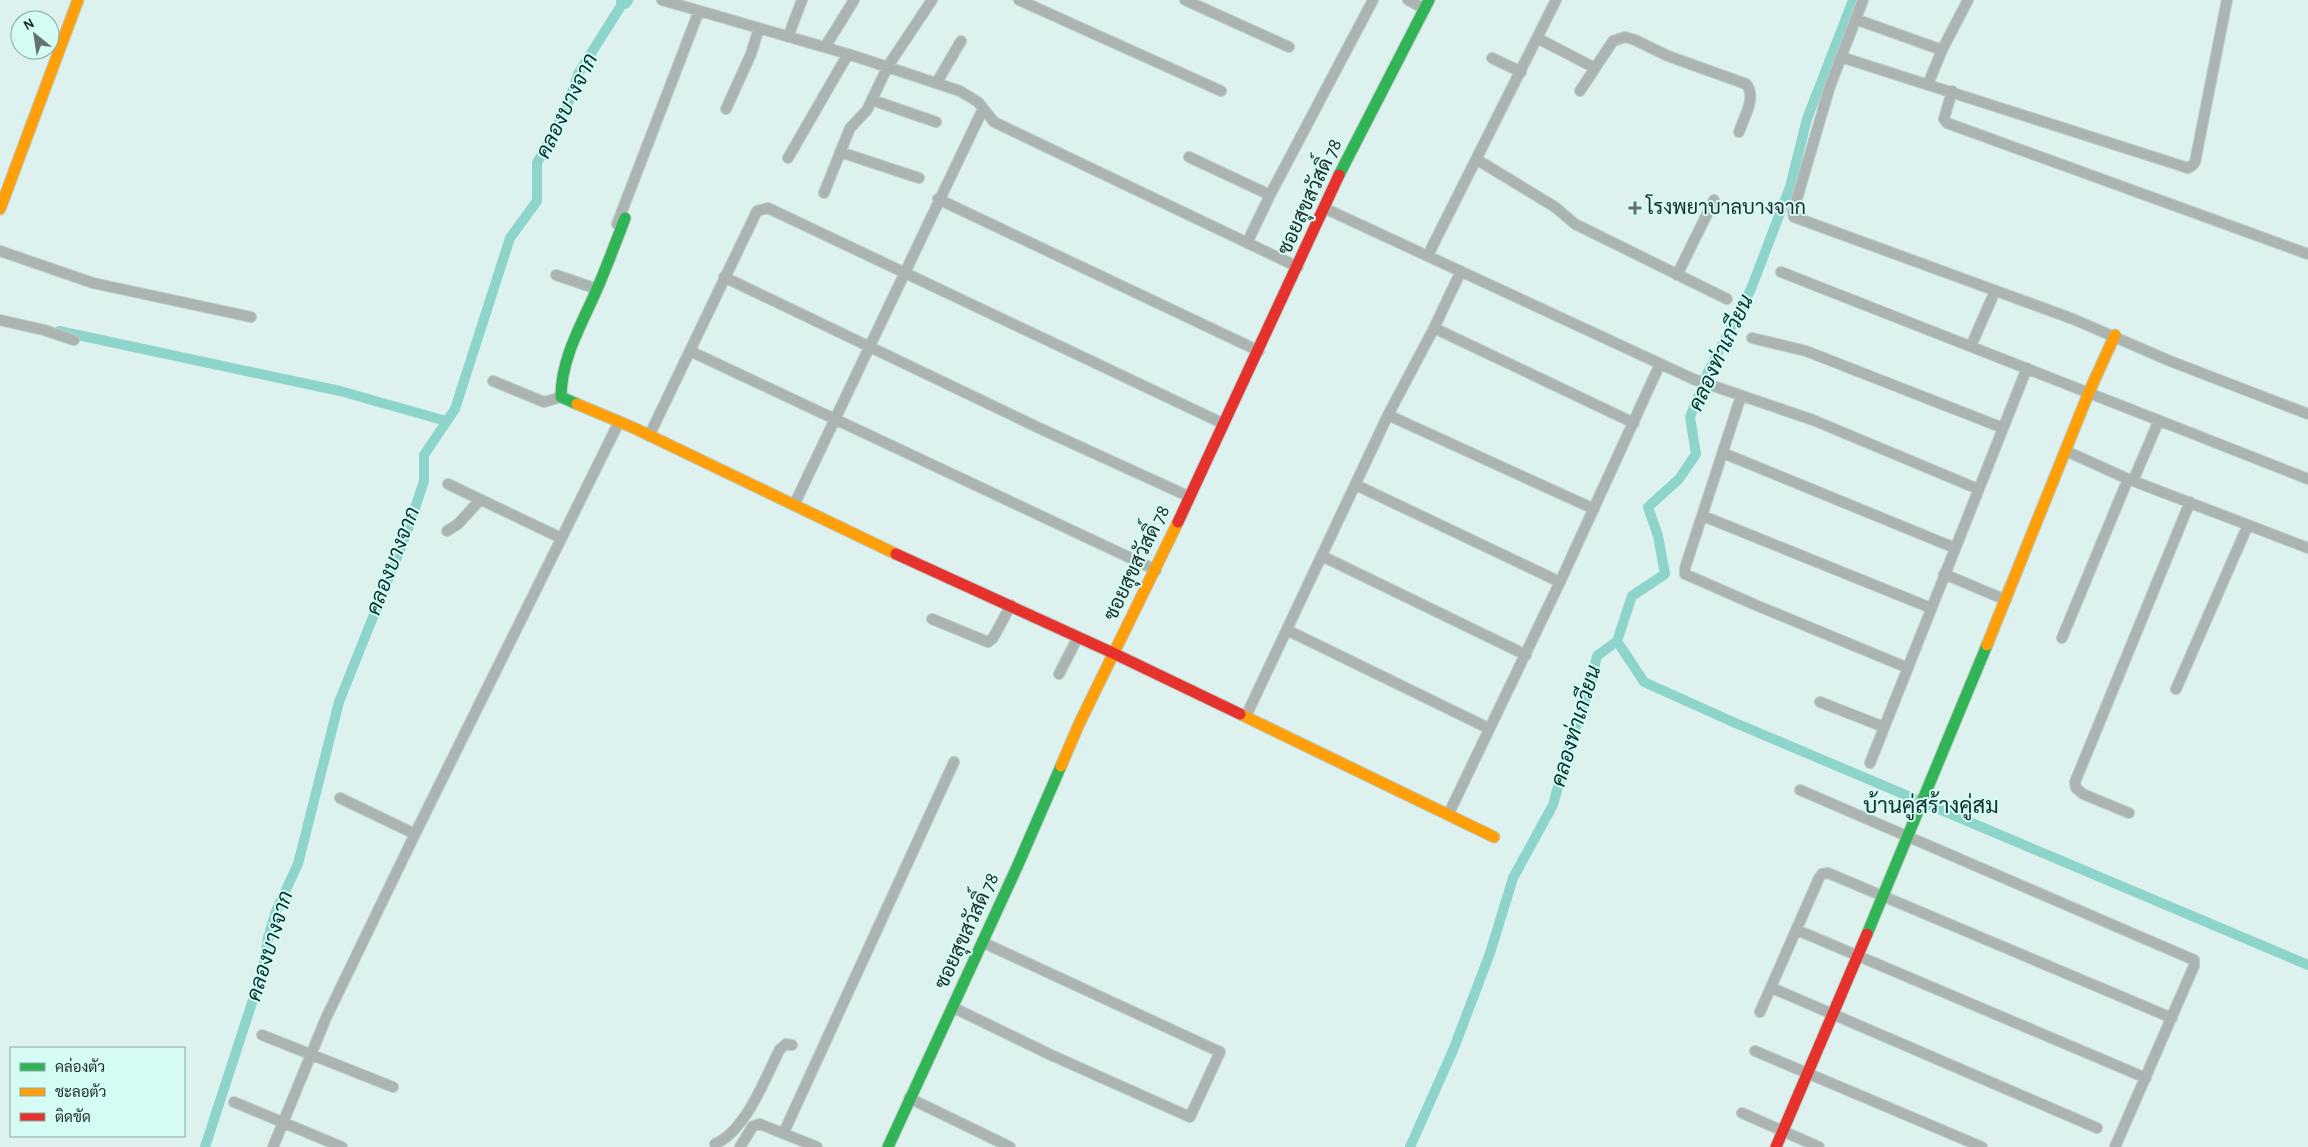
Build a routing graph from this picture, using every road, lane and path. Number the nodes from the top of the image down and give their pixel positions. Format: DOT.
graph roads {
  1 [pos="78,0"];
  2 [pos="662,0"];
  3 [pos="802,0"];
  4 [pos="854,0"];
  5 [pos="932,0"];
  6 [pos="1019,0"];
  7 [pos="1185,0"];
  8 [pos="1373,0"];
  9 [pos="1408,0"];
  10 [pos="1556,0"];
  11 [pos="1863,0"];
  12 [pos="1968,0"];
  13 [pos="2227,0"];
  14 [pos="1427,4"];
  15 [pos="693,6"];
  16 [pos="1855,19"];
  17 [pos="760,28"];
  18 [pos="788,37"];
  19 [pos="1538,38"];
  20 [pos="961,41"];
  21 [pos="825,47"];
  22 [pos="1289,47"];
  23 [pos="1942,50"];
  24 [pos="848,54"];
  25 [pos="1841,57"];
  26 [pos="1492,58"];
  27 [pos="888,66"];
  28 [pos="1595,68"];
  29 [pos="1521,72"];
  30 [pos="937,82"];
  31 [pos="1928,84"];
  32 [pos="1222,91"];
  33 [pos="1580,91"];
  34 [pos="1952,91"];
  35 [pos="872,100"];
  36 [pos="983,108"];
  37 [pos="726,109"];
  38 [pos="936,122"];
  39 [pos="1739,132"];
  40 [pos="840,152"];
  41 [pos="1189,157"];
  42 [pos="788,158"];
  43 [pos="1476,160"];
  44 [pos="919,178"];
  45 [pos="824,193"];
  46 [pos="1270,195"];
  47 [pos="938,199"];
  48 [pos="1714,200"];
  49 [pos="1324,208"];
  50 [pos="0,209"];
  51 [pos="625,218"];
  52 [pos="1247,243"];
  53 [pos="0,251"];
  54 [pos="2308,254"];
  55 [pos="1428,255"];
  56 [pos="602,266"];
  57 [pos="1298,267"];
  58 [pos="1461,270"];
  59 [pos="1781,272"];
  60 [pos="906,274"];
  61 [pos="556,275"];
  62 [pos="1677,275"];
  63 [pos="724,277"];
  64 [pos="597,289"];
  65 [pos="1995,291"];
  66 [pos="1727,299"];
  67 [pos="251,316"];
  68 [pos="0,320"];
  69 [pos="1434,328"];
  70 [pos="2115,336"];
  71 [pos="1752,338"];
  72 [pos="74,340"];
  73 [pos="871,346"];
  74 [pos="1972,346"];
  75 [pos="1259,350"];
  76 [pos="690,351"];
  77 [pos="1660,364"];
  78 [pos="2027,368"];
  79 [pos="493,381"];
  80 [pos="2089,392"];
  81 [pos="561,396"];
  82 [pos="1741,396"];
  83 [pos="2308,414"];
  84 [pos="1388,415"];
  85 [pos="836,419"];
  86 [pos="2159,420"];
  87 [pos="619,422"];
  88 [pos="1634,423"];
  89 [pos="1224,424"];
  90 [pos="2003,428"];
  91 [pos="649,436"];
  92 [pos="2066,451"];
  93 [pos="1723,453"];
  94 [pos="2308,479"];
  95 [pos="2131,480"];
  96 [pos="448,484"];
  97 [pos="1356,484"];
  98 [pos="1978,489"];
  99 [pos="1190,497"];
  100 [pos="480,500"];
  101 [pos="2190,502"];
  102 [pos="794,505"];
  103 [pos="1594,509"];
  104 [pos="1702,516"];
  105 [pos="2248,525"];
  106 [pos="447,531"];
  107 [pos="562,538"];
  108 [pos="1955,548"];
  109 [pos="2308,548"];
  110 [pos="1322,556"];
  111 [pos="1156,570"];
  112 [pos="1944,574"];
  113 [pos="1560,582"];
  114 [pos="2006,600"];
  115 [pos="1011,605"];
  116 [pos="1931,608"];
  117 [pos="932,619"];
  118 [pos="1287,630"];
  119 [pos="1078,637"];
  120 [pos="2062,638"];
  121 [pos="1113,653"];
  122 [pos="1526,654"];
  123 [pos="1908,668"];
  124 [pos="1059,674"];
  125 [pos="2176,689"];
  126 [pos="1820,702"];
  127 [pos="1246,716"];
  128 [pos="1884,727"];
  129 [pos="1488,728"];
  130 [pos="954,762"];
  131 [pos="1870,763"];
  132 [pos="1800,790"];
  133 [pos="340,798"];
  134 [pos="2129,813"];
  135 [pos="1449,814"];
  136 [pos="415,834"];
  137 [pos="1909,836"];
  138 [pos="1494,837"];
  139 [pos="1883,895"];
  140 [pos="1797,930"];
  141 [pos="982,942"];
  142 [pos="1857,955"];
  143 [pos="1772,988"];
  144 [pos="952,1007"];
  145 [pos="1760,1012"];
  146 [pos="1833,1014"];
  147 [pos="2172,1018"];
  148 [pos="262,1035"];
  149 [pos="792,1045"];
  150 [pos="1755,1051"];
  151 [pos="311,1054"];
  152 [pos="1807,1073"];
  153 [pos="2146,1078"];
  154 [pos="393,1088"];
  155 [pos="909,1098"];
  156 [pos="234,1102"];
  157 [pos="1742,1113"];
  158 [pos="746,1114"];
  159 [pos="282,1123"];
  160 [pos="756,1124"];
  161 [pos="2097,1128"];
  162 [pos="1782,1131"];
  163 [pos="784,1132"];
  164 [pos="715,1144"];
  165 [pos="273,1147"];
  166 [pos="342,1147"];
  167 [pos="740,1147"];
  168 [pos="817,1147"];
  169 [pos="888,1147"];
  170 [pos="1010,1147"];
  171 [pos="1776,1147"];
  172 [pos="1819,1147"];
  173 [pos="1982,1147"];
  174 [pos="2114,1147"];
  1 -- 50 [label="street"];
  2 -- 15 [label="street"];
  3 -- 18 [label="street"];
  4 -- 21 [label="street"];
  5 -- 27 [label="street"];
  6 -- 32 [label="street"];
  7 -- 22 [label="street"];
  8 -- 46 [label="street"];
  9 -- 14 [label="street"];
  10 -- 19 [label="street"];
  11 -- 16 [label="street"];
  12 -- 23 [label="street"];
  13 -- 34 [label="street"];
  14 -- 49 [label="street, ซอยสุขสวัสดิ์ 78"];
  15 -- 17 [label="street"];
  15 -- 56 [label="street"];
  16 -- 23 [label="street"];
  16 -- 25 [label="street"];
  17 -- 18 [label="street"];
  17 -- 37 [label="street"];
  18 -- 21 [label="street"];
  19 -- 28 [label="street"];
  19 -- 29 [label="street"];
  20 -- 30 [label="street"];
  21 -- 24 [label="street"];
  23 -- 31 [label="street"];
  24 -- 27 [label="street"];
  24 -- 42 [label="street"];
  25 -- 31 [label="street"];
  25 -- 65 [label="street"];
  26 -- 29 [label="street"];
  27 -- 30 [label="street"];
  27 -- 35 [label="street"];
  28 -- 33 [label="street"];
  28 -- 39 [label="street"];
  29 -- 43 [label="street"];
  30 -- 36 [label="street"];
  31 -- 34 [label="street"];
  34 -- 54 [label="street"];
  35 -- 38 [label="street"];
  35 -- 40 [label="street"];
  36 -- 47 [label="street"];
  36 -- 52 [label="street"];
  40 -- 44 [label="street"];
  40 -- 45 [label="street"];
  41 -- 46 [label="street"];
  43 -- 55 [label="street"];
  43 -- 62 [label="street"];
  46 -- 52 [label="street"];
  47 -- 60 [label="street"];
  47 -- 75 [label="street"];
  48 -- 62 [label="street"];
  49 -- 55 [label="street"];
  49 -- 57 [label="street, ซอยสุขสวัสดิ์ 78"];
  51 -- 64 [label="street"];
  52 -- 57 [label="street"];
  53 -- 67 [label="street"];
  55 -- 58 [label="street"];
  57 -- 75 [label="street, ซอยสุขสวัสดิ์ 78"];
  58 -- 69 [label="street"];
  58 -- 77 [label="street"];
  59 -- 74 [label="street"];
  60 -- 63 [label="street"];
  60 -- 73 [label="street"];
  60 -- 89 [label="street"];
  61 -- 64 [label="street"];
  62 -- 66 [label="street"];
  63 -- 73 [label="street"];
  63 -- 76 [label="street"];
  64 -- 81 [label="street"];
  65 -- 70 [label="street"];
  65 -- 74 [label="street"];
  68 -- 72 [label="street"];
  69 -- 84 [label="street"];
  69 -- 88 [label="street"];
  70 -- 80 [label="street"];
  70 -- 83 [label="street"];
  71 -- 90 [label="street"];
  73 -- 85 [label="street"];
  73 -- 99 [label="street"];
  74 -- 78 [label="street"];
  75 -- 89 [label="street, ซอยสุขสวัสดิ์ 78"];
  76 -- 85 [label="street"];
  76 -- 91 [label="street"];
  77 -- 82 [label="street"];
  77 -- 88 [label="street"];
  78 -- 80 [label="street"];
  78 -- 90 [label="street"];
  79 -- 81 [label="street"];
  80 -- 86 [label="street"];
  80 -- 92 [label="street"];
  81 -- 87 [label="street"];
  82 -- 93 [label="street"];
  82 -- 98 [label="street"];
  84 -- 97 [label="street"];
  84 -- 103 [label="street"];
  85 -- 102 [label="street"];
  85 -- 111 [label="street"];
  86 -- 94 [label="street"];
  86 -- 95 [label="street"];
  87 -- 91 [label="street"];
  87 -- 107 [label="street"];
  88 -- 103 [label="street"];
  89 -- 99 [label="street, ซอยสุขสวัสดิ์ 78"];
  90 -- 98 [label="street"];
  91 -- 102 [label="street"];
  92 -- 95 [label="street"];
  92 -- 114 [label="street"];
  93 -- 104 [label="street"];
  93 -- 108 [label="street"];
  95 -- 101 [label="street"];
  95 -- 120 [label="street"];
  96 -- 100 [label="street"];
  97 -- 110 [label="street"];
  97 -- 113 [label="street"];
  98 -- 108 [label="street"];
  99 -- 111 [label="street, ซอยสุขสวัสดิ์ 78"];
  100 -- 106 [label="street"];
  100 -- 107 [label="street"];
  101 -- 105 [label="street"];
  101 -- 134 [label="street"];
  102 -- 115 [label="street"];
  103 -- 113 [label="street"];
  104 -- 116 [label="street"];
  104 -- 123 [label="street"];
  105 -- 109 [label="street"];
  105 -- 125 [label="street"];
  107 -- 136 [label="street"];
  108 -- 112 [label="street"];
  110 -- 118 [label="street"];
  110 -- 122 [label="street"];
  111 -- 121 [label="street, ซอยสุขสวัสดิ์ 78"];
  112 -- 114 [label="street"];
  112 -- 116 [label="street"];
  113 -- 122 [label="street"];
  114 -- 137 [label="street"];
  115 -- 117 [label="street"];
  115 -- 119 [label="street"];
  116 -- 123 [label="street"];
  118 -- 127 [label="street"];
  118 -- 129 [label="street"];
  119 -- 121 [label="street"];
  119 -- 124 [label="street"];
  121 -- 127 [label="street"];
  121 -- 141 [label="street, ซอยสุขสวัสดิ์ 78"];
  122 -- 129 [label="street"];
  123 -- 128 [label="street"];
  126 -- 128 [label="street"];
  127 -- 135 [label="street"];
  128 -- 131 [label="street"];
  129 -- 135 [label="street"];
  130 -- 163 [label="street"];
  132 -- 137 [label="street"];
  133 -- 136 [label="street"];
  135 -- 138 [label="street"];
  136 -- 151 [label="street"];
  137 -- 139 [label="street"];
  137 -- 147 [label="street"];
  139 -- 140 [label="street"];
  139 -- 142 [label="street"];
  139 -- 147 [label="street"];
  140 -- 142 [label="street"];
  140 -- 143 [label="street"];
  141 -- 144 [label="street, ซอยสุขสวัสดิ์ 78"];
  141 -- 144 [label="street"];
  142 -- 146 [label="street"];
  142 -- 153 [label="street"];
  143 -- 145 [label="street"];
  143 -- 146 [label="street"];
  144 -- 155 [label="street, ซอยสุขสวัสดิ์ 78"];
  146 -- 152 [label="street"];
  146 -- 161 [label="street"];
  147 -- 153 [label="street"];
  148 -- 151 [label="street"];
  149 -- 158 [label="street"];
  150 -- 152 [label="street"];
  151 -- 154 [label="street"];
  151 -- 159 [label="street"];
  152 -- 162 [label="street"];
  152 -- 173 [label="street"];
  153 -- 174 [label="street"];
  155 -- 169 [label="street, ซอยสุขสวัสดิ์ 78"];
  155 -- 170 [label="street"];
  156 -- 159 [label="street"];
  157 -- 162 [label="street"];
  158 -- 160 [label="street"];
  158 -- 164 [label="street"];
  159 -- 165 [label="street"];
  159 -- 166 [label="street"];
  160 -- 163 [label="street"];
  160 -- 167 [label="street"];
  162 -- 171 [label="street"];
  162 -- 172 [label="street"];
  163 -- 168 [label="street"];
}
